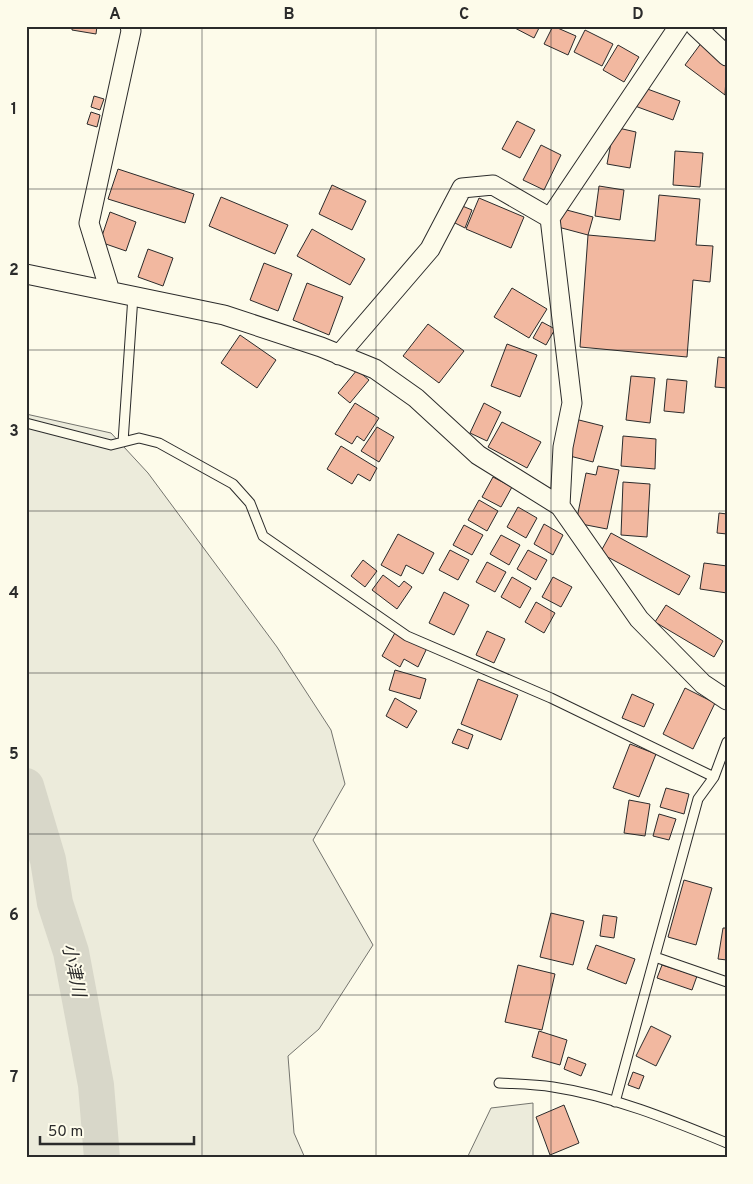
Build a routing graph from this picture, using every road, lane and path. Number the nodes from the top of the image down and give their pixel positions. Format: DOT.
graph roads {
  1 [pos="130,26"];
  2 [pos="695,26"];
  3 [pos="674,28"];
  4 [pos="727,56"];
  5 [pos="550,218"];
  6 [pos="26,274"];
  7 [pos="110,292"];
  8 [pos="133,296"];
  9 [pos="339,355"];
  10 [pos="26,424"];
  11 [pos="123,442"];
  12 [pos="560,506"];
  13 [pos="727,700"];
  14 [pos="727,742"];
  15 [pos="714,776"];
  16 [pos="655,957"];
  17 [pos="727,982"];
  18 [pos="499,1083"];
  19 [pos="615,1102"];
  20 [pos="727,1143"];
  1 -- 7 [label="street"];
  2 -- 4 [label="street"];
  3 -- 5 [label="street"];
  5 -- 9 [label="street"];
  5 -- 12 [label="street"];
  6 -- 7 [label="street"];
  7 -- 8 [label="street"];
  8 -- 9 [label="street"];
  8 -- 11 [label="lane"];
  9 -- 12 [label="street"];
  10 -- 11 [label="lane"];
  11 -- 15 [label="lane"];
  12 -- 13 [label="street"];
  14 -- 15 [label="lane"];
  15 -- 16 [label="lane"];
  16 -- 17 [label="lane"];
  16 -- 19 [label="lane"];
  18 -- 19 [label="lane"];
  19 -- 20 [label="lane"];
}
